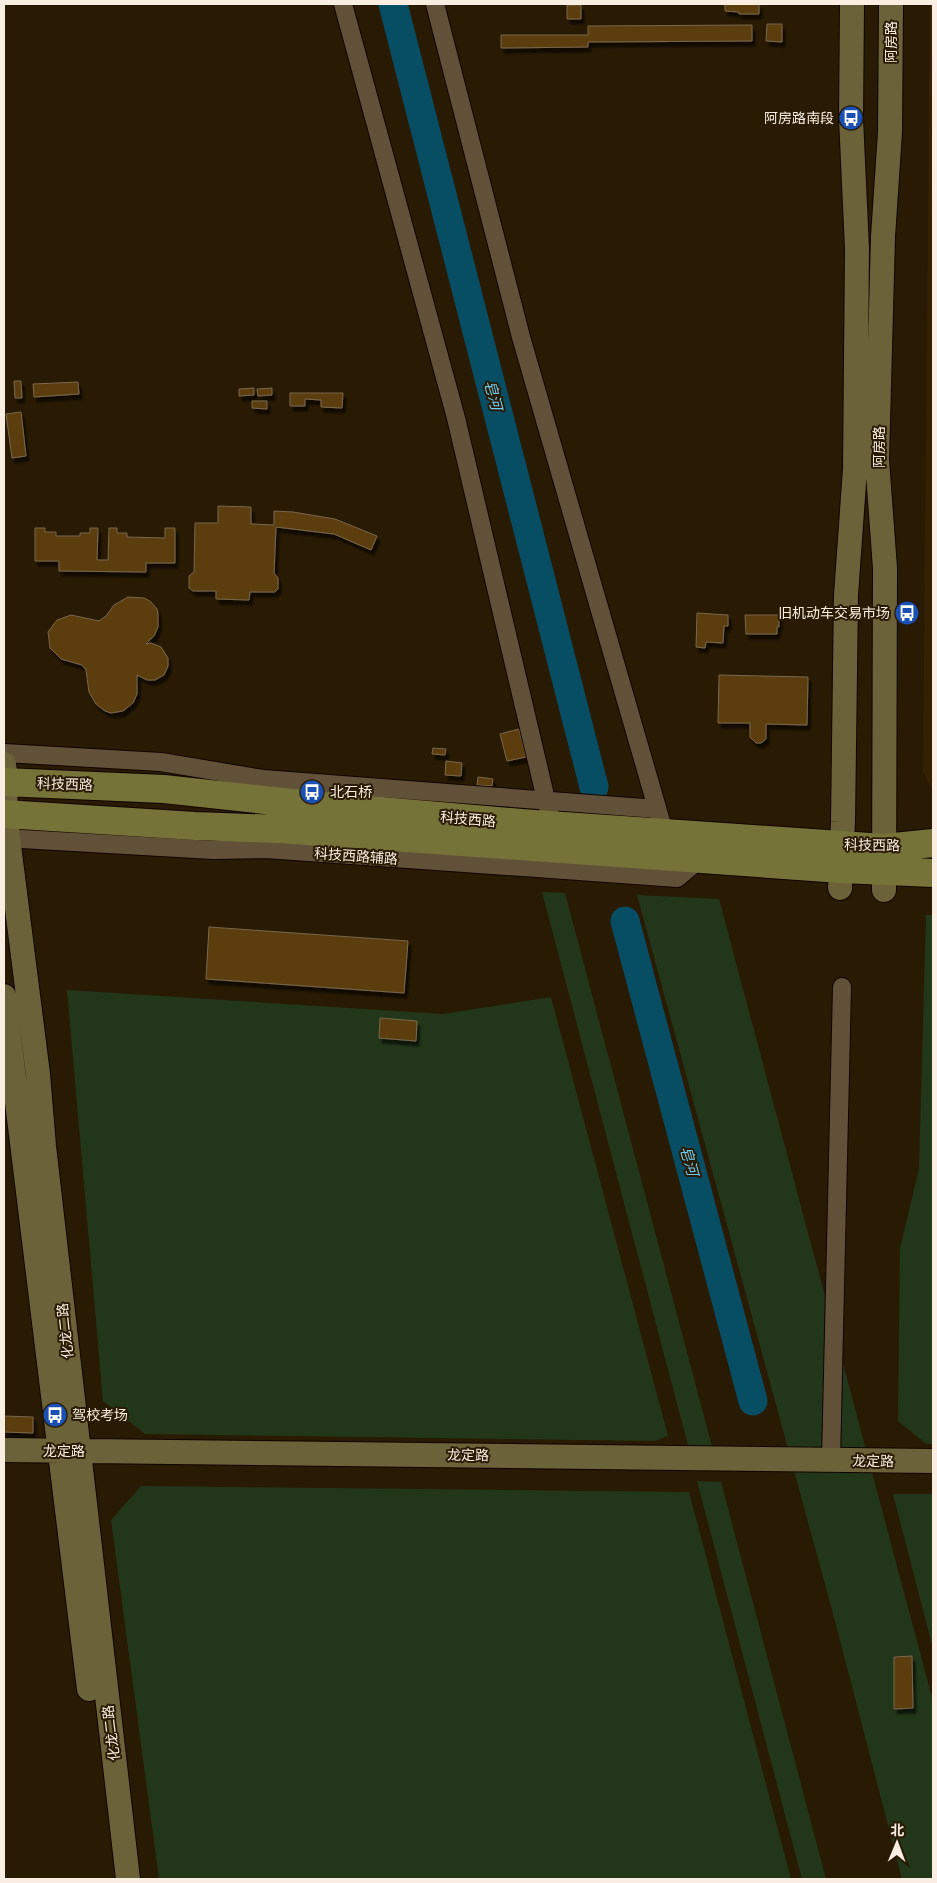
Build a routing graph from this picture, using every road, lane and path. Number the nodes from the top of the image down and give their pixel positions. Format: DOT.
graph roads {
  1 [pos="343,4"];
  2 [pos="435,4"];
  3 [pos="852,4"];
  4 [pos="891,4"];
  5 [pos="4,753"];
  6 [pos="5,776"];
  7 [pos="549,813"];
  8 [pos="660,820"];
  9 [pos="5,826"];
  10 [pos="933,843"];
  11 [pos="841,867"];
  12 [pos="884,870"];
  13 [pos="933,873"];
  14 [pos="842,987"];
  15 [pos="4,996"];
  16 [pos="4,1450"];
  17 [pos="69,1451"];
  18 [pos="830,1460"];
  19 [pos="933,1461"];
  20 [pos="113,1879"];
  21 [pos="128,1879"];
  1 -- 7 [label="street"];
  2 -- 8 [label="street"];
  3 -- 11 [label="street, 阿房路"];
  4 -- 12 [label="street, 阿房路"];
  5 -- 7 [label="street"];
  6 -- 7 [label="main road, 科技西路"];
  6 -- 9 [label="street, 化龙二路"];
  7 -- 8 [label="main road, 科技西路"];
  8 -- 11 [label="main road, 科技西路"];
  9 -- 11 [label="main road, 科技西路"];
  9 -- 17 [label="street, 化龙二路"];
  10 -- 12 [label="main road, 科技西路"];
  11 -- 12 [label="main road, 科技西路"];
  12 -- 13 [label="main road, 科技西路"];
  14 -- 18 [label="street"];
  15 -- 17 [label="street, 化龙二路"];
  16 -- 17 [label="street, 龙定路"];
  17 -- 18 [label="street, 龙定路"];
  17 -- 20 [label="street, 化龙二路"];
  17 -- 21 [label="street, 化龙二路"];
  18 -- 19 [label="street, 龙定路"];
}
